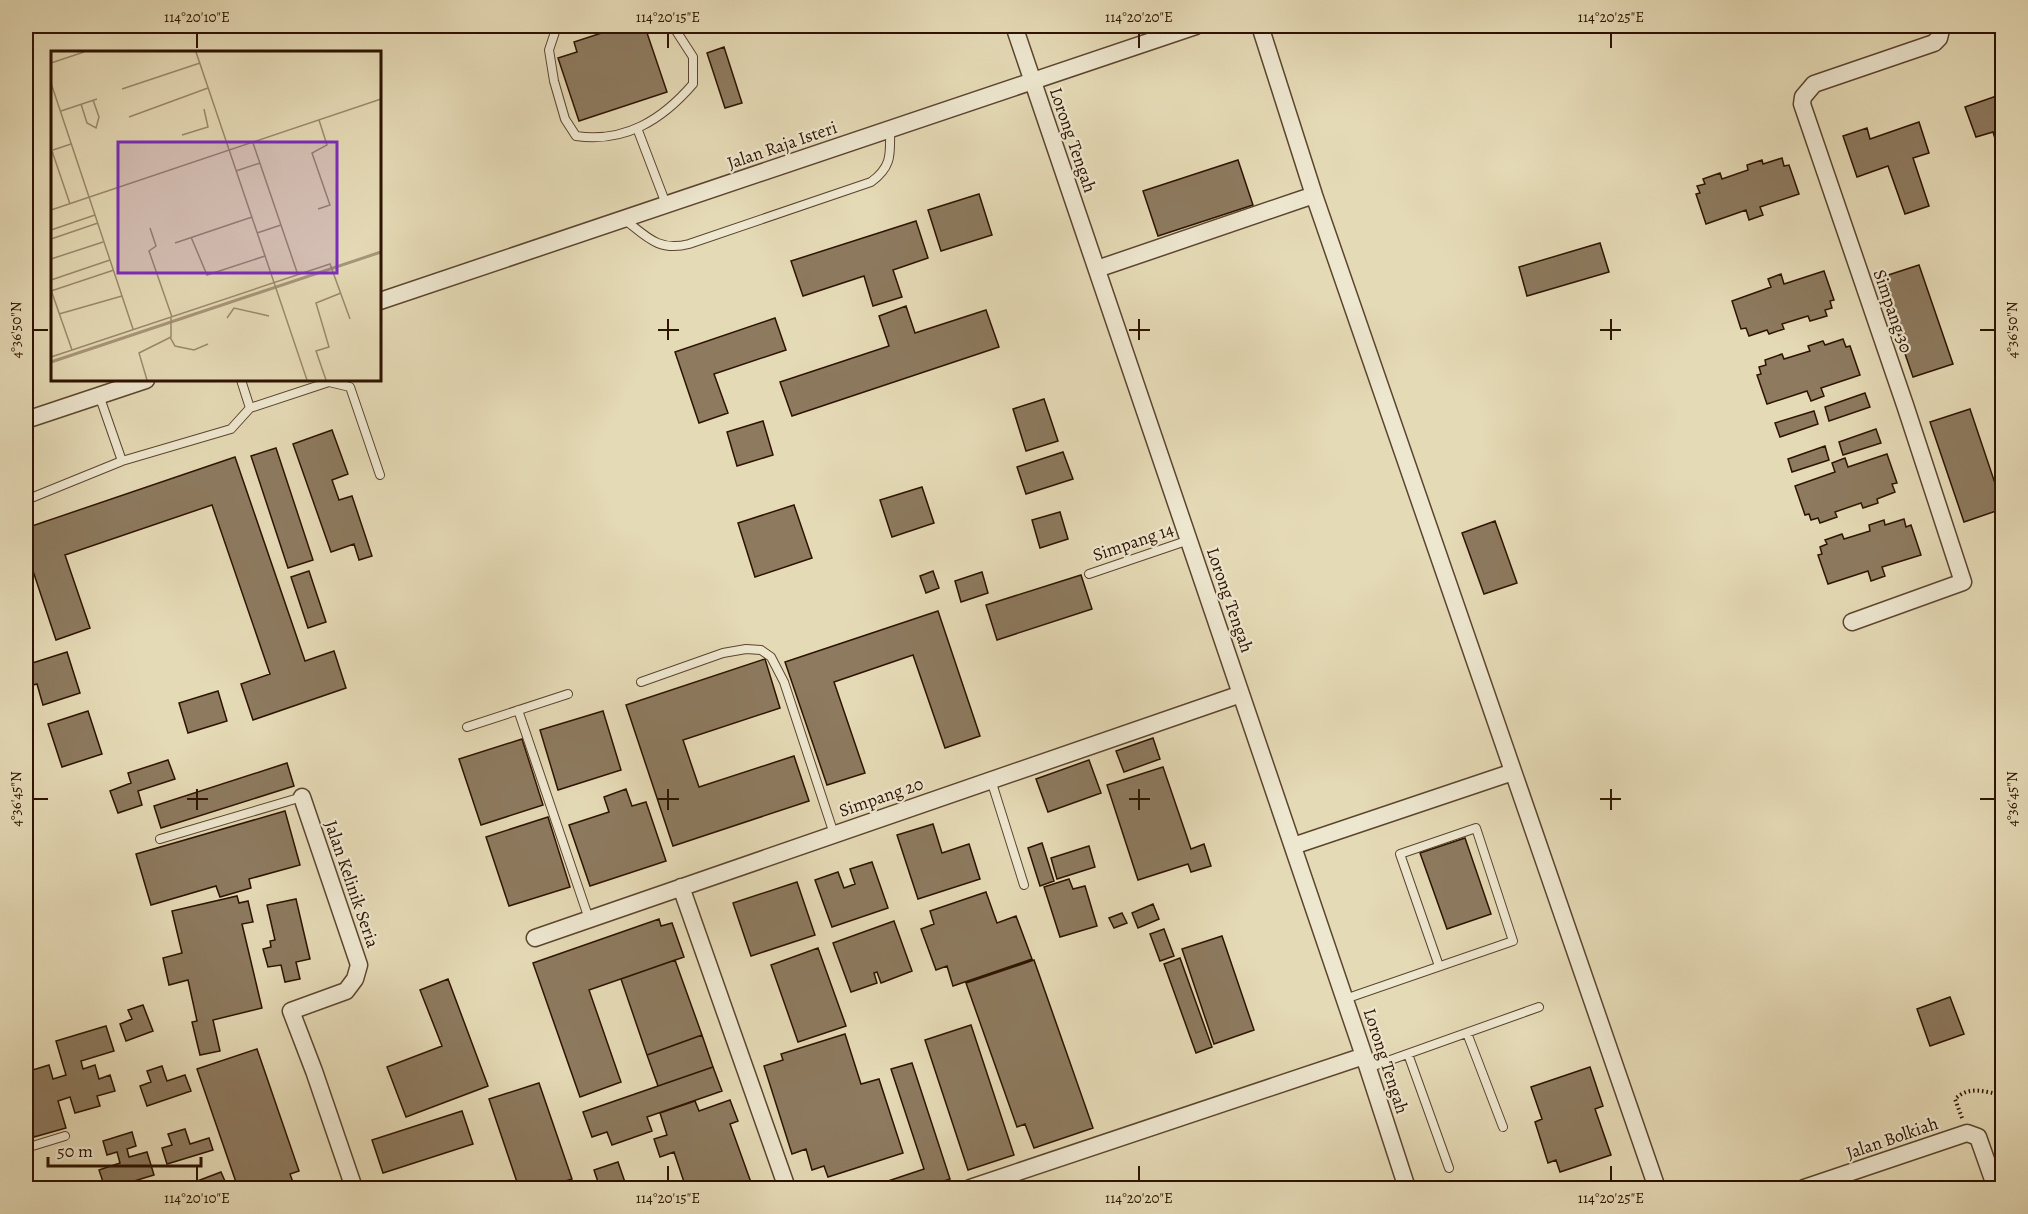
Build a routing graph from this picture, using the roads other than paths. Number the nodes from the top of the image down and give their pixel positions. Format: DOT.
graph roads {
  1 [pos="557,26"];
  2 [pos="673,26"];
  3 [pos="1014,26"];
  4 [pos="1196,26"];
  5 [pos="1260,26"];
  6 [pos="1942,26"];
  7 [pos="1033,81"];
  8 [pos="637,128"];
  9 [pos="890,129"];
  10 [pos="1314,195"];
  11 [pos="666,204"];
  12 [pos="624,219"];
  13 [pos="1097,269"];
  14 [pos="381,301"];
  15 [pos="143,381"];
  16 [pos="241,381"];
  17 [pos="99,395"];
  18 [pos="250,408"];
  19 [pos="26,420"];
  20 [pos="122,461"];
  21 [pos="380,475"];
  22 [pos="26,500"];
  23 [pos="1189,540"];
  24 [pos="1089,574"];
  25 [pos="1852,621"];
  26 [pos="641,682"];
  27 [pos="1241,693"];
  28 [pos="568,694"];
  29 [pos="518,710"];
  30 [pos="467,727"];
  31 [pos="1513,772"];
  32 [pos="992,780"];
  33 [pos="303,797"];
  34 [pos="834,834"];
  35 [pos="160,839"];
  36 [pos="1293,846"];
  37 [pos="1024,885"];
  38 [pos="681,887"];
  39 [pos="589,919"];
  40 [pos="535,938"];
  41 [pos="1439,966"];
  42 [pos="1345,999"];
  43 [pos="1539,1007"];
  44 [pos="1467,1033"];
  45 [pos="1408,1054"];
  46 [pos="1366,1062"];
  47 [pos="1503,1127"];
  48 [pos="65,1136"];
  49 [pos="26,1148"];
  50 [pos="1449,1168"];
  51 [pos="354,1188"];
  52 [pos="787,1188"];
  53 [pos="970,1188"];
  54 [pos="1407,1188"];
  55 [pos="1658,1188"];
  56 [pos="1804,1188"];
  57 [pos="1996,1188"];
  1 -- 8 [label="lane"];
  2 -- 8 [label="lane"];
  3 -- 7 [label="street, Lorong Tengah"];
  4 -- 7 [label="street, Jalan Raja Isteri"];
  5 -- 10 [label="street"];
  6 -- 25 [label="street, Simpang 30"];
  7 -- 9 [label="street, Jalan Raja Isteri"];
  7 -- 13 [label="street, Lorong Tengah"];
  8 -- 11 [label="lane"];
  9 -- 11 [label="street, Jalan Raja Isteri"];
  9 -- 12 [label="lane"];
  10 -- 13 [label="street"];
  10 -- 31 [label="street"];
  11 -- 12 [label="street, Jalan Raja Isteri"];
  12 -- 14 [label="street, Jalan Raja Isteri"];
  13 -- 23 [label="street, Lorong Tengah"];
  15 -- 17 [label="street"];
  16 -- 18 [label="lane"];
  17 -- 19 [label="street"];
  17 -- 20 [label="lane"];
  18 -- 20 [label="lane"];
  18 -- 21 [label="lane"];
  20 -- 22 [label="lane"];
  23 -- 24 [label="lane, Simpang 14"];
  23 -- 27 [label="street, Lorong Tengah"];
  26 -- 34 [label="lane"];
  27 -- 32 [label="street, Simpang 20"];
  27 -- 36 [label="street, Lorong Tengah"];
  28 -- 29 [label="lane"];
  29 -- 30 [label="lane"];
  29 -- 39 [label="lane"];
  31 -- 36 [label="street"];
  31 -- 55 [label="street"];
  32 -- 34 [label="street, Simpang 20"];
  32 -- 37 [label="lane"];
  33 -- 35 [label="lane, Jalan Kelinik Seria"];
  33 -- 51 [label="street, Jalan Kelinik Seria"];
  34 -- 38 [label="street, Simpang 20"];
  36 -- 42 [label="street, Lorong Tengah"];
  38 -- 39 [label="street, Simpang 20"];
  38 -- 52 [label="street"];
  39 -- 40 [label="street, Simpang 20"];
  41 -- 41 [label="lane"];
  41 -- 42 [label="lane"];
  42 -- 46 [label="street, Lorong Tengah"];
  43 -- 44 [label="lane"];
  44 -- 45 [label="lane"];
  44 -- 47 [label="lane"];
  45 -- 46 [label="lane"];
  45 -- 50 [label="lane"];
  46 -- 53 [label="street"];
  46 -- 54 [label="street, Lorong Tengah"];
  48 -- 49 [label="lane"];
  56 -- 57 [label="street, Jalan Bolkiah"];
}
